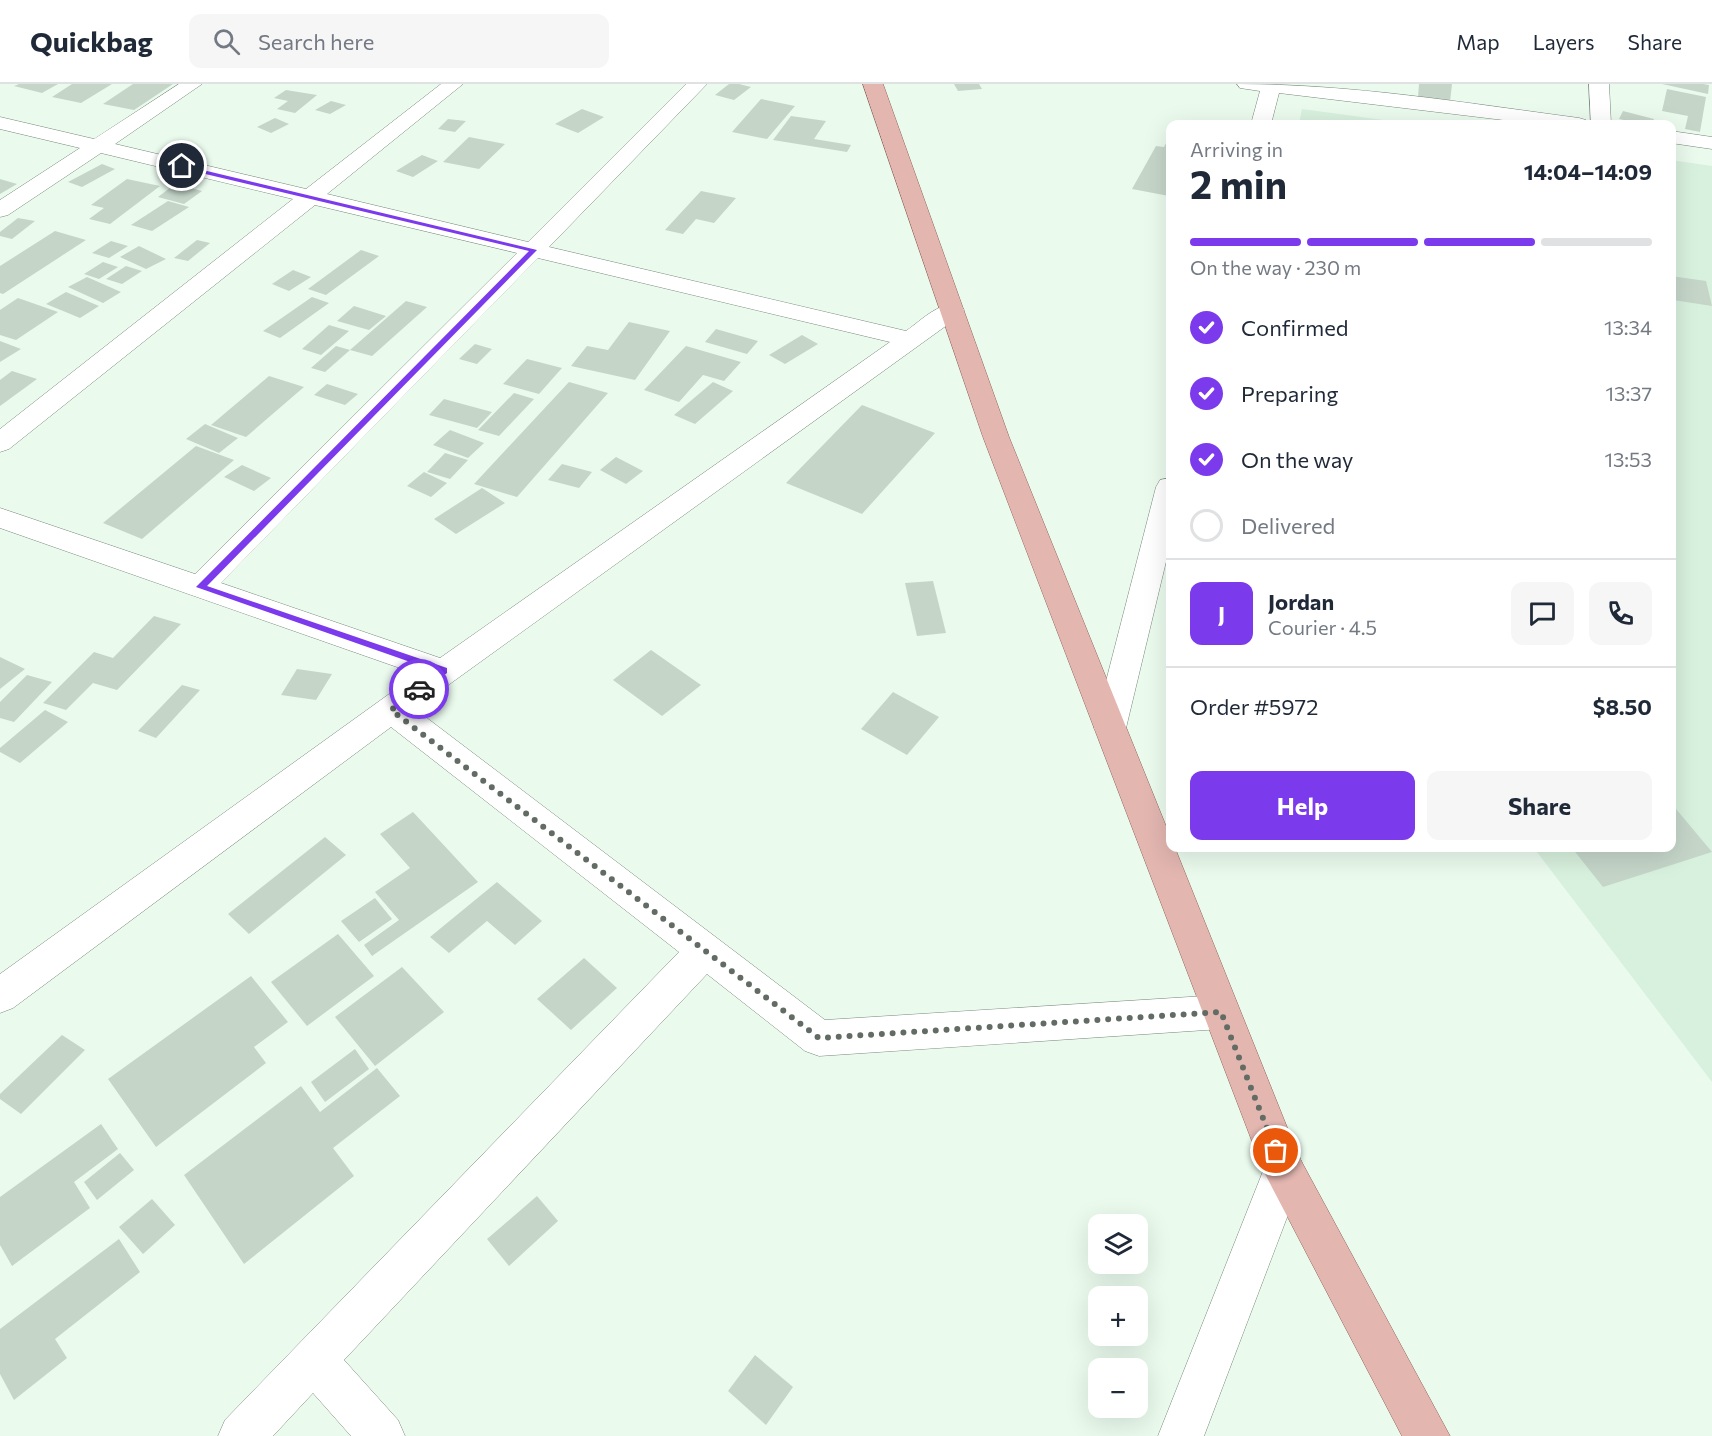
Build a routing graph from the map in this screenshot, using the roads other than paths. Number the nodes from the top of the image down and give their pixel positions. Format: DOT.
graph roads {
  1 [pos="192,84"];
  2 [pos="453,84"];
  3 [pos="698,84"];
  4 [pos="873,84"];
  5 [pos="1247,84"];
  6 [pos="1599,84"];
  7 [pos="1271,86"];
  8 [pos="1333,88"];
  9 [pos="1262,120"];
  10 [pos="1552,120"];
  11 [pos="1601,120"];
  12 [pos="0,123"];
  13 [pos="1676,138"];
  14 [pos="1712,143"];
  15 [pos="97,146"];
  16 [pos="310,197"];
  17 [pos="0,210"];
  18 [pos="533,250"];
  19 [pos="952,310"];
  20 [pos="911,340"];
  21 [pos="0,443"];
  22 [pos="1166,503"];
  23 [pos="0,518"];
  24 [pos="200,587"];
  25 [pos="444,670"];
  26 [pos="391,710"];
  27 [pos="1110,728"];
  28 [pos="705,950"];
  29 [pos="0,996"];
  30 [pos="1221,1012"];
  31 [pos="1284,1170"];
  32 [pos="314,1360"];
  33 [pos="241,1436"];
  34 [pos="382,1436"];
  35 [pos="1181,1436"];
  36 [pos="1427,1436"];
  1 -- 15 [label="street"];
  2 -- 16 [label="street"];
  3 -- 18 [label="street"];
  4 -- 19 [label="main road"];
  5 -- 7 [label="street"];
  6 -- 11 [label="street"];
  7 -- 8 [label="street"];
  7 -- 9 [label="street"];
  8 -- 10 [label="street"];
  12 -- 15 [label="street"];
  13 -- 14 [label="street"];
  15 -- 16 [label="street"];
  15 -- 17 [label="street"];
  16 -- 18 [label="street"];
  16 -- 21 [label="street"];
  18 -- 20 [label="street"];
  18 -- 24 [label="street"];
  19 -- 20 [label="street"];
  19 -- 27 [label="main road"];
  20 -- 25 [label="street"];
  22 -- 27 [label="street"];
  23 -- 24 [label="street"];
  24 -- 25 [label="street"];
  25 -- 26 [label="street"];
  26 -- 28 [label="street"];
  26 -- 29 [label="street"];
  27 -- 30 [label="main road"];
  28 -- 30 [label="street"];
  28 -- 32 [label="street"];
  30 -- 31 [label="main road"];
  31 -- 35 [label="street"];
  31 -- 36 [label="main road"];
  32 -- 33 [label="street"];
  32 -- 34 [label="street"];
}
